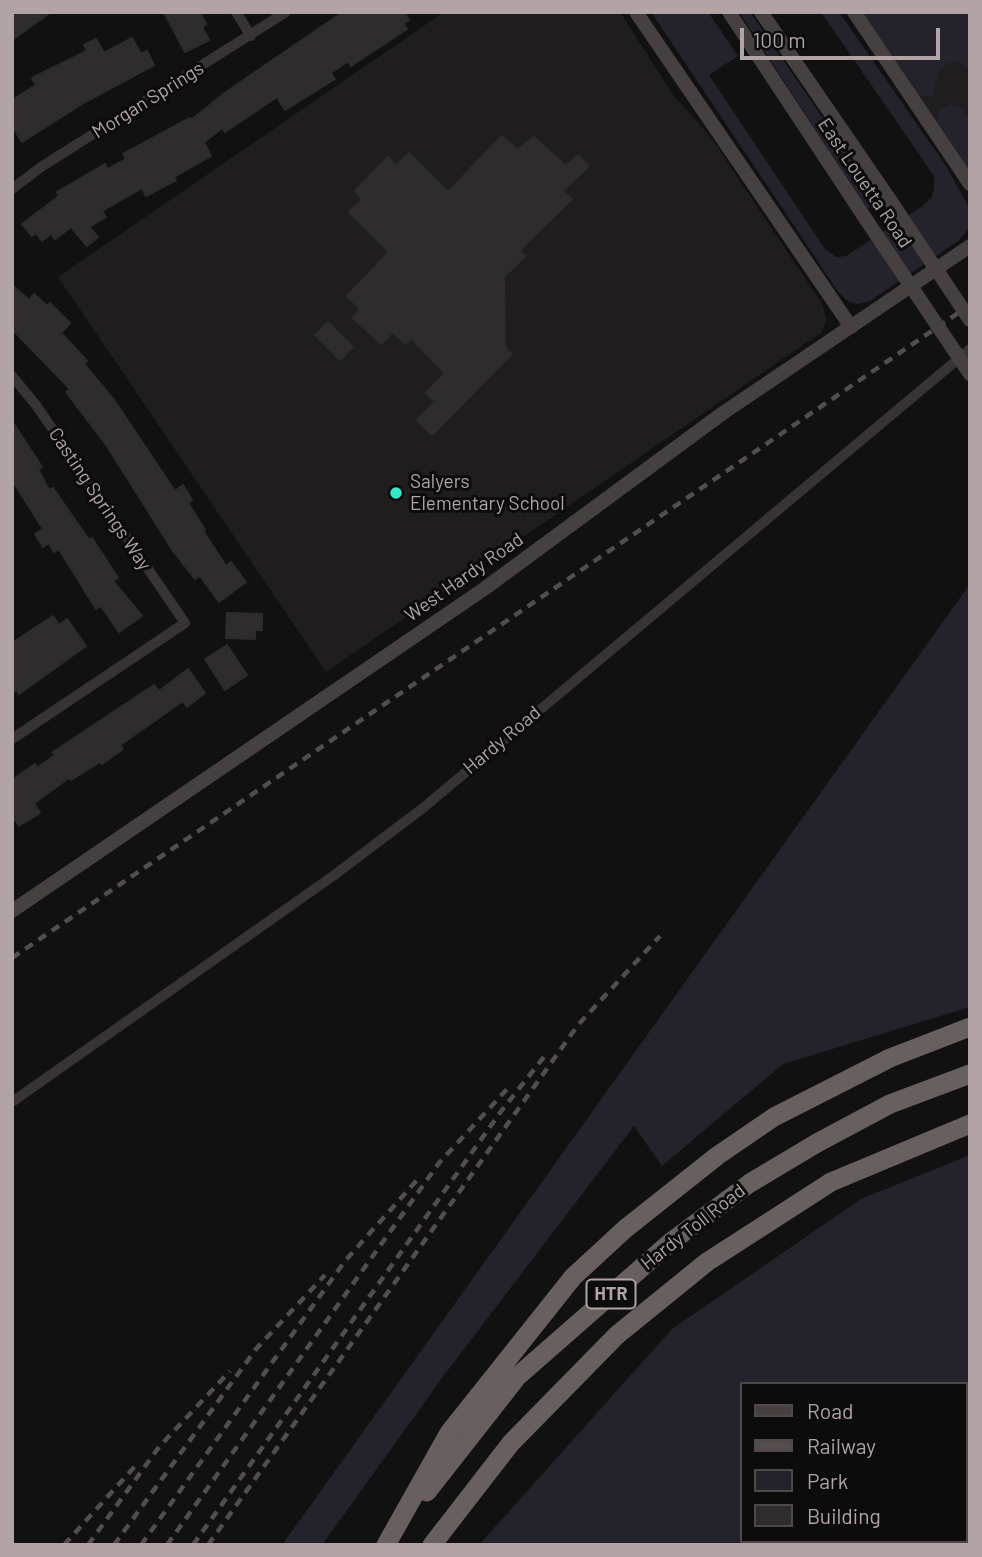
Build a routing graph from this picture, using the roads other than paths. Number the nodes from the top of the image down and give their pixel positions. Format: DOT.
graph roads {
  1 [pos="236,12"];
  2 [pos="286,12"];
  3 [pos="636,12"];
  4 [pos="729,12"];
  5 [pos="761,12"];
  6 [pos="854,12"];
  7 [pos="251,36"];
  8 [pos="970,184"];
  9 [pos="12,189"];
  10 [pos="970,246"];
  11 [pos="970,320"];
  12 [pos="851,327"];
  13 [pos="970,349"];
  14 [pos="970,374"];
  15 [pos="12,376"];
  16 [pos="12,739"];
  17 [pos="12,911"];
  18 [pos="970,1027"];
  19 [pos="970,1074"];
  20 [pos="12,1102"];
  21 [pos="970,1124"];
  22 [pos="386,1545"];
  23 [pos="432,1545"];
  1 -- 7 [label="street"];
  2 -- 7 [label="street, Morgan Springs"];
  3 -- 12 [label="main road"];
  4 -- 14 [label="main road, East Louetta Road, bridge"];
  5 -- 11 [label="main road, East Louetta Road, bridge"];
  6 -- 8 [label="main road"];
  7 -- 9 [label="street, Morgan Springs"];
  10 -- 12 [label="main road, West Hardy Road"];
  12 -- 17 [label="main road, West Hardy Road"];
  13 -- 20 [label="street, Hardy Road"];
  15 -- 16 [label="street, Casting Springs Way"];
  18 -- 22 [label="highway"];
  19 -- 22 [label="highway, Hardy Toll Road / HTR"];
  21 -- 23 [label="highway, Hardy Toll Road / HTR"];
}
